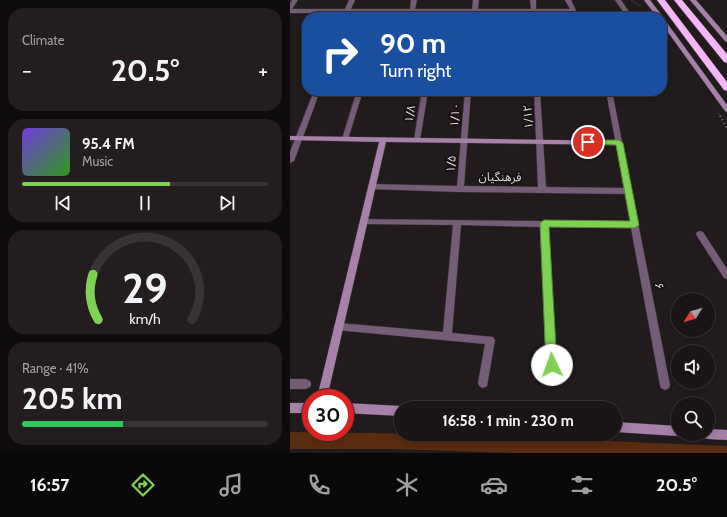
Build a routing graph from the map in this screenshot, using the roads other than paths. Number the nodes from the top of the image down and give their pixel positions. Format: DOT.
graph roads {
  1 [pos="295,0"];
  2 [pos="352,0"];
  3 [pos="414,0"];
  4 [pos="476,0"];
  5 [pos="533,0"];
  6 [pos="568,0"];
  7 [pos="618,0"];
  8 [pos="647,0"];
  9 [pos="661,0"];
  10 [pos="678,0"];
  11 [pos="693,0"];
  12 [pos="290,10"];
  13 [pos="348,11"];
  14 [pos="384,11"];
  15 [pos="412,11"];
  16 [pos="573,11"];
  17 [pos="421,12"];
  18 [pos="475,12"];
  19 [pos="533,12"];
  20 [pos="560,12"];
  21 [pos="626,12"];
  22 [pos="656,12"];
  23 [pos="667,27"];
  24 [pos="727,40"];
  25 [pos="727,60"];
  26 [pos="727,88"];
  27 [pos="315,96"];
  28 [pos="358,96"];
  29 [pos="424,96"];
  30 [pos="468,96"];
  31 [pos="537,96"];
  32 [pos="610,96"];
  33 [pos="727,110"];
  34 [pos="290,138"];
  35 [pos="299,139"];
  36 [pos="345,139"];
  37 [pos="383,140"];
  38 [pos="417,140"];
  39 [pos="464,141"];
  40 [pos="540,142"];
  41 [pos="619,143"];
  42 [pos="290,161"];
  43 [pos="372,187"];
  44 [pos="460,188"];
  45 [pos="542,190"];
  46 [pos="628,191"];
  47 [pos="364,221"];
  48 [pos="457,222"];
  49 [pos="544,223"];
  50 [pos="635,225"];
  51 [pos="700,234"];
  52 [pos="727,276"];
  53 [pos="339,326"];
  54 [pos="447,336"];
  55 [pos="552,381"];
  56 [pos="482,383"];
  57 [pos="290,384"];
  58 [pos="306,384"];
  59 [pos="665,385"];
  60 [pos="324,389"];
  61 [pos="290,408"];
  62 [pos="302,408"];
  63 [pos="354,408"];
  64 [pos="394,411"];
  65 [pos="622,427"];
  66 [pos="671,431"];
  67 [pos="715,434"];
  68 [pos="727,435"];
  1 -- 12 [label="street"];
  2 -- 13 [label="street"];
  3 -- 15 [label="street"];
  4 -- 18 [label="street"];
  5 -- 19 [label="street"];
  6 -- 16 [label="street"];
  7 -- 21 [label="street"];
  8 -- 22 [label="street"];
  9 -- 26 [label="highway"];
  10 -- 25 [label="highway"];
  11 -- 24 [label="street"];
  12 -- 13 [label="street"];
  13 -- 14 [label="street"];
  14 -- 15 [label="street"];
  15 -- 17 [label="street"];
  16 -- 20 [label="street"];
  23 -- 33 [label="street"];
  27 -- 35 [label="street"];
  28 -- 36 [label="street"];
  29 -- 38 [label="street, ۱/۸"];
  30 -- 39 [label="street, ۱/۱۰"];
  31 -- 40 [label="street, ۱/۱۲"];
  32 -- 41 [label="street, ۶"];
  34 -- 35 [label="street"];
  35 -- 36 [label="street"];
  35 -- 42 [label="street"];
  36 -- 37 [label="street"];
  37 -- 38 [label="street"];
  37 -- 43 [label="street"];
  38 -- 39 [label="street"];
  39 -- 40 [label="street"];
  39 -- 44 [label="street, ۱/۵"];
  40 -- 41 [label="street"];
  40 -- 45 [label="street, ۱/۱۲"];
  41 -- 46 [label="street, ۶"];
  43 -- 44 [label="street, فرهنگیان"];
  43 -- 47 [label="street"];
  44 -- 45 [label="street, فرهنگیان"];
  45 -- 46 [label="street, فرهنگیان"];
  46 -- 50 [label="street, ۶"];
  47 -- 48 [label="street"];
  47 -- 53 [label="street"];
  48 -- 49 [label="street"];
  48 -- 54 [label="street"];
  49 -- 50 [label="street"];
  49 -- 55 [label="street"];
  50 -- 59 [label="street, ۶"];
  51 -- 52 [label="street"];
  53 -- 54 [label="street"];
  53 -- 60 [label="street"];
  54 -- 56 [label="street"];
  57 -- 58 [label="street"];
  61 -- 62 [label="street"];
  63 -- 64 [label="street"];
  65 -- 66 [label="street"];
  67 -- 68 [label="street"];
}
